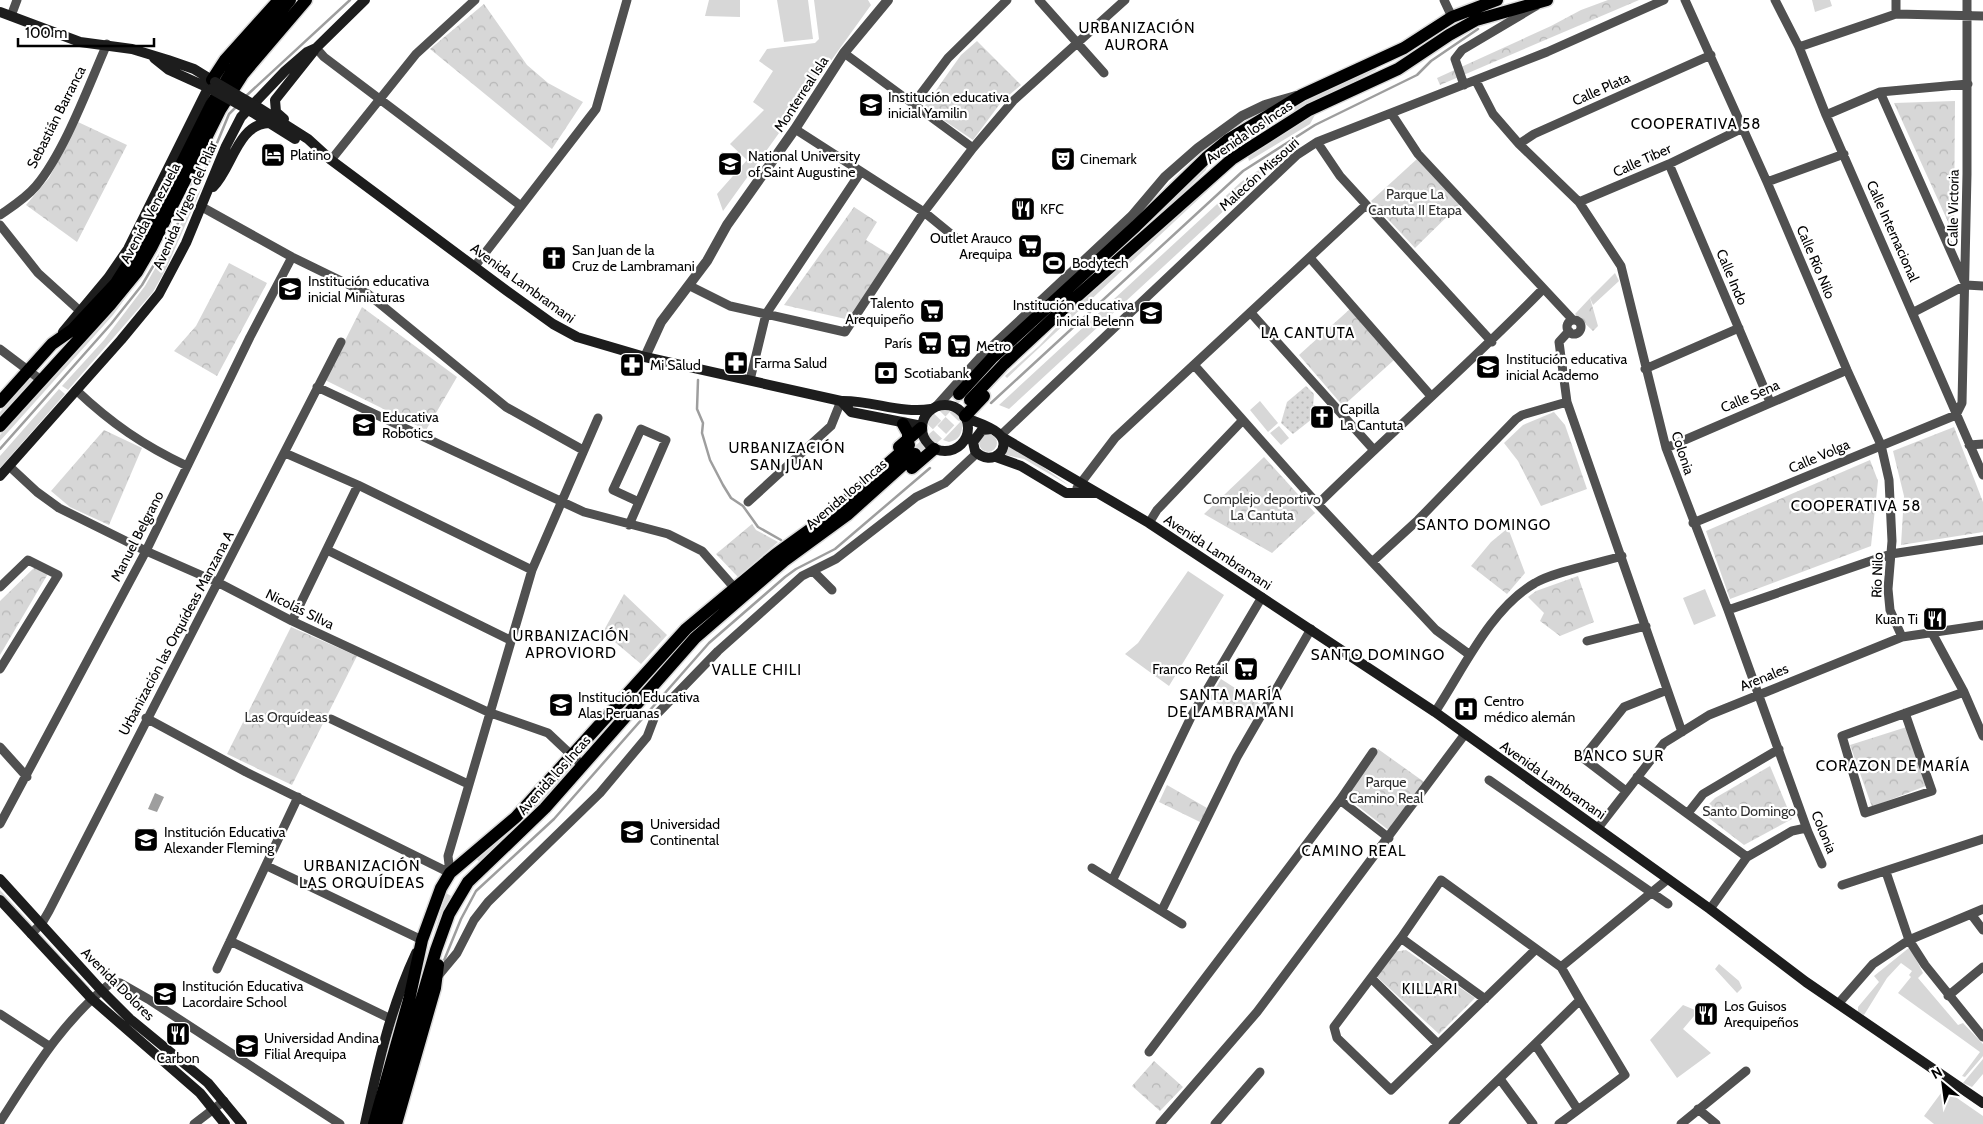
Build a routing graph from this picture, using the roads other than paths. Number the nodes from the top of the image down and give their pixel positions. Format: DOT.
graph roads {
  1 [pos="17,0"];
  2 [pos="279,0"];
  3 [pos="290,0"];
  4 [pos="306,0"];
  5 [pos="365,0"];
  6 [pos="476,0"];
  7 [pos="627,0"];
  8 [pos="888,0"];
  9 [pos="1007,0"];
  10 [pos="1039,0"];
  11 [pos="1125,0"];
  12 [pos="1444,0"];
  13 [pos="1484,0"];
  14 [pos="1497,0"];
  15 [pos="1547,0"];
  16 [pos="1664,0"];
  17 [pos="1684,0"];
  18 [pos="1775,0"];
  19 [pos="1896,0"];
  20 [pos="1967,0"];
  21 [pos="0,12"];
  22 [pos="1896,14"];
  23 [pos="1967,15"];
  24 [pos="11,16"];
  25 [pos="1983,16"];
  26 [pos="1452,17"];
  27 [pos="1079,42"];
  28 [pos="107,44"];
  29 [pos="1800,47"];
  30 [pos="316,48"];
  31 [pos="844,53"];
  32 [pos="1711,55"];
  33 [pos="1104,73"];
  34 [pos="1476,81"];
  35 [pos="1968,84"];
  36 [pos="211,85"];
  37 [pos="1464,85"];
  38 [pos="1880,92"];
  39 [pos="1302,95"];
  40 [pos="379,99"];
  41 [pos="914,103"];
  42 [pos="254,109"];
  43 [pos="1391,113"];
  44 [pos="1826,115"];
  45 [pos="269,123"];
  46 [pos="1743,128"];
  47 [pos="795,129"];
  48 [pos="308,139"];
  49 [pos="1317,142"];
  50 [pos="1519,144"];
  51 [pos="973,148"];
  52 [pos="1844,154"];
  53 [pos="331,160"];
  54 [pos="1669,164"];
  55 [pos="860,173"];
  56 [pos="1767,182"];
  57 [pos="207,193"];
  58 [pos="1158,202"];
  59 [pos="1579,202"];
  60 [pos="1366,205"];
  61 [pos="521,206"];
  62 [pos="202,207"];
  63 [pos="924,212"];
  64 [pos="0,215"];
  65 [pos="1132,216"];
  66 [pos="0,225"];
  67 [pos="957,239"];
  68 [pos="292,257"];
  69 [pos="1310,258"];
  70 [pos="475,266"];
  71 [pos="1966,285"];
  72 [pos="690,286"];
  73 [pos="1983,286"];
  74 [pos="1543,289"];
  75 [pos="1074,299"];
  76 [pos="80,311"];
  77 [pos="1914,312"];
  78 [pos="1251,313"];
  79 [pos="766,314"];
  80 [pos="1739,328"];
  81 [pos="58,338"];
  82 [pos="340,342"];
  83 [pos="1492,342"];
  84 [pos="0,349"];
  85 [pos="645,357"];
  86 [pos="1195,366"];
  87 [pos="28,369"];
  88 [pos="1645,369"];
  89 [pos="1847,370"];
  90 [pos="41,380"];
  91 [pos="750,380"];
  92 [pos="317,387"];
  93 [pos="76,390"];
  94 [pos="1431,396"];
  95 [pos="841,401"];
  96 [pos="0,402"];
  97 [pos="1568,402"];
  98 [pos="1770,402"];
  99 [pos="934,408"];
  100 [pos="1956,414"];
  101 [pos="966,417"];
  102 [pos="598,418"];
  103 [pos="1242,420"];
  104 [pos="903,424"];
  105 [pos="0,426"];
  106 [pos="921,427"];
  107 [pos="998,433"];
  108 [pos="1983,444"];
  109 [pos="1881,445"];
  110 [pos="1969,445"];
  111 [pos="911,446"];
  112 [pos="959,447"];
  113 [pos="1666,448"];
  114 [pos="934,449"];
  115 [pos="1373,449"];
  116 [pos="583,450"];
  117 [pos="285,453"];
  118 [pos="977,453"];
  119 [pos="996,456"];
  120 [pos="9,466"];
  121 [pos="187,466"];
  122 [pos="1983,474"];
  123 [pos="0,476"];
  124 [pos="1082,482"];
  125 [pos="358,485"];
  126 [pos="1074,493"];
  127 [pos="1098,493"];
  128 [pos="562,501"];
  129 [pos="639,502"];
  130 [pos="748,502"];
  131 [pos="1318,504"];
  132 [pos="1149,522"];
  133 [pos="1693,523"];
  134 [pos="629,525"];
  135 [pos="1983,540"];
  136 [pos="1892,542"];
  137 [pos="327,550"];
  138 [pos="146,551"];
  139 [pos="1891,554"];
  140 [pos="1622,556"];
  141 [pos="780,558"];
  142 [pos="1372,562"];
  143 [pos="532,570"];
  144 [pos="813,571"];
  145 [pos="218,583"];
  146 [pos="0,587"];
  147 [pos="832,590"];
  148 [pos="739,592"];
  149 [pos="1262,597"];
  150 [pos="1728,610"];
  151 [pos="292,621"];
  152 [pos="1983,625"];
  153 [pos="1646,626"];
  154 [pos="1311,629"];
  155 [pos="1931,631"];
  156 [pos="1902,637"];
  157 [pos="510,640"];
  158 [pos="1587,641"];
  159 [pos="1470,656"];
  160 [pos="0,669"];
  161 [pos="648,681"];
  162 [pos="1667,690"];
  163 [pos="1964,692"];
  164 [pos="1759,693"];
  165 [pos="488,712"];
  166 [pos="1435,712"];
  167 [pos="1905,713"];
  168 [pos="146,718"];
  169 [pos="331,719"];
  170 [pos="1682,732"];
  171 [pos="1465,734"];
  172 [pos="1983,736"];
  173 [pos="0,747"];
  174 [pos="1779,749"];
  175 [pos="1373,752"];
  176 [pos="573,757"];
  177 [pos="583,766"];
  178 [pos="27,777"];
  179 [pos="1637,777"];
  180 [pos="1489,780"];
  181 [pos="468,784"];
  182 [pos="1626,791"];
  183 [pos="298,797"];
  184 [pos="1340,800"];
  185 [pos="1688,813"];
  186 [pos="0,824"];
  187 [pos="1598,828"];
  188 [pos="1806,828"];
  189 [pos="494,838"];
  190 [pos="1389,838"];
  191 [pos="1983,839"];
  192 [pos="505,848"];
  193 [pos="1748,857"];
  194 [pos="1822,864"];
  195 [pos="267,866"];
  196 [pos="1092,868"];
  197 [pos="1886,872"];
  198 [pos="450,873"];
  199 [pos="0,879"];
  200 [pos="1113,879"];
  201 [pos="1668,879"];
  202 [pos="1842,885"];
  203 [pos="441,888"];
  204 [pos="1652,893"];
  205 [pos="458,897"];
  206 [pos="0,900"];
  207 [pos="1668,904"];
  208 [pos="1710,909"];
  209 [pos="1983,909"];
  210 [pos="1162,910"];
  211 [pos="1971,914"];
  212 [pos="42,924"];
  213 [pos="1182,924"];
  214 [pos="444,926"];
  215 [pos="1983,930"];
  216 [pos="31,934"];
  217 [pos="1401,938"];
  218 [pos="422,940"];
  219 [pos="1909,940"];
  220 [pos="230,941"];
  221 [pos="1534,950"];
  222 [pos="1561,967"];
  223 [pos="1983,967"];
  224 [pos="216,969"];
  225 [pos="436,978"];
  226 [pos="1371,978"];
  227 [pos="101,990"];
  228 [pos="1948,996"];
  229 [pos="1485,998"];
  230 [pos="92,999"];
  231 [pos="1580,1000"];
  232 [pos="1838,1004"];
  233 [pos="0,1014"];
  234 [pos="389,1018"];
  235 [pos="1983,1037"];
  236 [pos="1438,1044"];
  237 [pos="1535,1044"];
  238 [pos="49,1046"];
  239 [pos="1149,1052"];
  240 [pos="1746,1071"];
  241 [pos="1260,1072"];
  242 [pos="1500,1078"];
  243 [pos="224,1101"];
  244 [pos="1983,1103"];
  245 [pos="214,1108"];
  246 [pos="1698,1109"];
  247 [pos="1578,1110"];
  248 [pos="2,1122"];
  249 [pos="194,1124"];
  250 [pos="225,1124"];
  251 [pos="242,1124"];
  252 [pos="340,1124"];
  253 [pos="365,1124"];
  254 [pos="374,1124"];
  255 [pos="385,1124"];
  256 [pos="396,1124"];
  257 [pos="1160,1124"];
  258 [pos="1215,1124"];
  259 [pos="1453,1124"];
  260 [pos="1532,1124"];
  261 [pos="1559,1124"];
  262 [pos="1681,1124"];
  263 [pos="1716,1124"];
  1 -- 24 [label="street"];
  2 -- 36 [label="main road"];
  3 -- 81 [label="main road, Avenida Venezuela"];
  4 -- 90 [label="main road, Avenida Venezuela"];
  5 -- 30 [label="main road, Avenida Virgen del Pilar"];
  6 -- 40 [label="street"];
  7 -- 61 [label="street"];
  8 -- 31 [label="street, Monterreal Isla"];
  9 -- 41 [label="street"];
  10 -- 27 [label="street"];
  11 -- 27 [label="street"];
  12 -- 26 [label="street"];
  13 -- 26 [label="street, Avenida los Incas"];
  14 -- 26 [label="main road, Avenida los Incas"];
  15 -- 37 [label="street"];
  15 -- 75 [label="main road, Avenida los Incas"];
  16 -- 34 [label="street, Malecón Missouri"];
  17 -- 32 [label="street, Calle Río Nilo"];
  18 -- 29 [label="street, Calle Internacional"];
  19 -- 22 [label="street"];
  20 -- 23 [label="street, Calle Victoria"];
  21 -- 24 [label="main road"];
  22 -- 23 [label="street"];
  22 -- 29 [label="street"];
  23 -- 25 [label="street"];
  23 -- 35 [label="street, Calle Victoria"];
  24 -- 28 [label="main road"];
  26 -- 39 [label="main road, Avenida los Incas"];
  27 -- 33 [label="street"];
  27 -- 51 [label="street"];
  28 -- 36 [label="main road"];
  28 -- 64 [label="street, Sebastián Barranca"];
  29 -- 44 [label="street, Calle Internacional"];
  30 -- 40 [label="street"];
  30 -- 48 [label="main road"];
  30 -- 57 [label="main road, Avenida Virgen del Pilar"];
  31 -- 41 [label="street"];
  31 -- 47 [label="street, Monterreal Isla"];
  32 -- 46 [label="street, Calle Río Nilo"];
  32 -- 50 [label="street, Calle Plata"];
  34 -- 37 [label="street, Malecón Missouri"];
  34 -- 50 [label="street, Colonia"];
  35 -- 38 [label="street"];
  35 -- 71 [label="street, Calle Victoria"];
  36 -- 42 [label="main road, bridge"];
  36 -- 76 [label="main road, Avenida Venezuela"];
  37 -- 43 [label="street, Malecón Missouri"];
  38 -- 44 [label="street"];
  38 -- 71 [label="street"];
  39 -- 58 [label="main road, Avenida los Incas"];
  39 -- 65 [label="street, Avenida los Incas"];
  40 -- 53 [label="street"];
  40 -- 61 [label="street"];
  41 -- 51 [label="street"];
  42 -- 45 [label="main road, Avenida Lambramani"];
  42 -- 48 [label="main road, Avenida Lambramani"];
  43 -- 49 [label="street, Malecón Missouri"];
  43 -- 74 [label="street"];
  44 -- 52 [label="street, Calle Internacional"];
  45 -- 53 [label="main road, Avenida Lambramani"];
  45 -- 57 [label="main road"];
  46 -- 54 [label="street, Calle Tiber"];
  46 -- 56 [label="street, Calle Río Nilo"];
  47 -- 55 [label="street"];
  47 -- 72 [label="street, Monterreal Isla"];
  48 -- 53 [label="main road, Avenida Lambramani"];
  49 -- 60 [label="street"];
  49 -- 107 [label="street, Malecón Missouri"];
  50 -- 59 [label="street, Colonia"];
  51 -- 63 [label="street"];
  52 -- 56 [label="street"];
  52 -- 77 [label="street, Calle Internacional"];
  53 -- 70 [label="main road, Avenida Lambramani"];
  54 -- 59 [label="street, Calle Tiber"];
  54 -- 80 [label="street, Calle Indo"];
  55 -- 63 [label="street"];
  55 -- 79 [label="street"];
  56 -- 89 [label="street, Calle Río Nilo"];
  57 -- 62 [label="main road, Avenida Virgen del Pilar"];
  58 -- 65 [label="main road"];
  58 -- 75 [label="main road, Avenida los Incas"];
  59 -- 88 [label="street, Colonia"];
  60 -- 69 [label="street"];
  60 -- 83 [label="street"];
  61 -- 70 [label="street"];
  62 -- 68 [label="street"];
  62 -- 93 [label="main road, Avenida Virgen del Pilar"];
  63 -- 67 [label="street"];
  63 -- 79 [label="street"];
  65 -- 99 [label="street, Avenida los Incas"];
  66 -- 76 [label="street"];
  68 -- 116 [label="street"];
  68 -- 121 [label="street, Manuel Belgrano"];
  69 -- 78 [label="street"];
  69 -- 94 [label="street"];
  70 -- 85 [label="main road, Avenida Lambramani"];
  71 -- 73 [label="street"];
  71 -- 77 [label="street"];
  71 -- 100 [label="street, Calle Victoria"];
  72 -- 79 [label="street"];
  72 -- 85 [label="street, Monterreal Isla"];
  74 -- 83 [label="street"];
  74 -- 97 [label="street"];
  75 -- 101 [label="main road"];
  76 -- 81 [label="main road, Avenida Venezuela"];
  77 -- 100 [label="street, Calle Internacional"];
  78 -- 86 [label="street"];
  78 -- 115 [label="street"];
  79 -- 91 [label="street"];
  80 -- 88 [label="street"];
  80 -- 98 [label="street, Calle Indo"];
  81 -- 87 [label="main road, Avenida Venezuela"];
  82 -- 92 [label="street, Urbanización las Orquídeas Manzana A"];
  83 -- 94 [label="street"];
  84 -- 87 [label="street"];
  85 -- 91 [label="main road, Avenida Lambramani"];
  86 -- 103 [label="street"];
  86 -- 124 [label="street"];
  87 -- 90 [label="street"];
  87 -- 96 [label="main road, Avenida Venezuela"];
  88 -- 113 [label="street, Colonia"];
  89 -- 98 [label="street, Calle Sena"];
  89 -- 109 [label="street, Calle Río Nilo"];
  90 -- 105 [label="main road, Avenida Venezuela"];
  91 -- 95 [label="main road, Avenida Lambramani"];
  92 -- 117 [label="street, Urbanización las Orquídeas Manzana A"];
  92 -- 128 [label="street"];
  93 -- 120 [label="main road, Avenida Virgen del Pilar"];
  93 -- 121 [label="street"];
  94 -- 115 [label="street"];
  95 -- 99 [label="main road, Avenida Lambramani"];
  95 -- 104 [label="main road, Avenida Lambramani"];
  95 -- 130 [label="street"];
  97 -- 140 [label="street"];
  97 -- 142 [label="street"];
  98 -- 113 [label="street, Calle Sena"];
  99 -- 101 [label="main road"];
  99 -- 106 [label="main road"];
  100 -- 109 [label="street, Calle Volga"];
  100 -- 110 [label="street, Calle Internacional"];
  101 -- 107 [label="main road, Avenida Lambramani"];
  101 -- 112 [label="main road"];
  102 -- 116 [label="street"];
  103 -- 131 [label="street"];
  103 -- 132 [label="street"];
  104 -- 106 [label="main road, Avenida Lambramani"];
  104 -- 111 [label="main road"];
  106 -- 111 [label="main road"];
  106 -- 114 [label="main road"];
  107 -- 118 [label="main road"];
  107 -- 119 [label="main road"];
  107 -- 124 [label="main road, Avenida Lambramani"];
  108 -- 110 [label="street"];
  109 -- 133 [label="street, Calle Volga"];
  109 -- 136 [label="street, Calle Río Nilo"];
  110 -- 122 [label="street, Calle Internacional"];
  111 -- 141 [label="main road"];
  111 -- 141 [label="main road, Avenida los Incas"];
  112 -- 114 [label="main road"];
  112 -- 118 [label="main road"];
  113 -- 133 [label="street, Colonia"];
  114 -- 141 [label="main road"];
  115 -- 131 [label="street"];
  116 -- 128 [label="street"];
  117 -- 125 [label="street"];
  117 -- 145 [label="street, Urbanización las Orquídeas Manzana A"];
  118 -- 119 [label="main road"];
  118 -- 144 [label="street"];
  119 -- 126 [label="main road, Avenida Lambramani"];
  120 -- 123 [label="main road, Avenida Virgen del Pilar"];
  120 -- 138 [label="street, Nicolás SIlva"];
  121 -- 138 [label="street, Manuel Belgrano"];
  124 -- 126 [label="street"];
  124 -- 127 [label="main road, Avenida Lambramani"];
  125 -- 137 [label="street"];
  125 -- 143 [label="street"];
  126 -- 127 [label="main road, Avenida Lambramani"];
  127 -- 132 [label="main road, Avenida Lambramani"];
  128 -- 134 [label="street"];
  128 -- 143 [label="street"];
  129 -- 129 [label="street"];
  129 -- 134 [label="street"];
  131 -- 142 [label="street"];
  132 -- 149 [label="main road, Avenida Lambramani"];
  133 -- 150 [label="street, Colonia"];
  134 -- 148 [label="street"];
  135 -- 139 [label="street"];
  136 -- 139 [label="street, Río Nilo"];
  137 -- 151 [label="street"];
  137 -- 157 [label="street"];
  138 -- 145 [label="street, Nicolás SIlva"];
  138 -- 178 [label="street, Manuel Belgrano"];
  139 -- 150 [label="street"];
  139 -- 156 [label="street, Río Nilo"];
  140 -- 153 [label="street"];
  140 -- 159 [label="street"];
  141 -- 148 [label="main road, Avenida los Incas"];
  142 -- 159 [label="street"];
  143 -- 157 [label="street"];
  144 -- 147 [label="street"];
  144 -- 225 [label="street"];
  145 -- 151 [label="street, Nicolás SIlva"];
  145 -- 168 [label="street, Urbanización las Orquídeas Manzana A"];
  146 -- 160 [label="street"];
  148 -- 161 [label="main road, Avenida los Incas"];
  149 -- 154 [label="main road, Avenida Lambramani"];
  149 -- 200 [label="street"];
  150 -- 164 [label="street, Colonia"];
  151 -- 165 [label="street, Nicolás SIlva"];
  152 -- 155 [label="street, Arenales"];
  153 -- 158 [label="street"];
  153 -- 162 [label="street"];
  154 -- 166 [label="main road, Avenida Lambramani"];
  154 -- 210 [label="street"];
  155 -- 156 [label="street, Arenales"];
  155 -- 163 [label="street"];
  156 -- 164 [label="street, Arenales"];
  157 -- 165 [label="street"];
  159 -- 166 [label="street"];
  161 -- 176 [label="main road, Avenida los Incas"];
  161 -- 177 [label="main road, Avenida los Incas"];
  162 -- 170 [label="street"];
  162 -- 182 [label="street"];
  163 -- 167 [label="street"];
  163 -- 172 [label="street"];
  164 -- 170 [label="street, Arenales"];
  164 -- 174 [label="street, Colonia"];
  165 -- 176 [label="street, Nicolás SIlva"];
  165 -- 181 [label="street"];
  166 -- 171 [label="main road, Avenida Lambramani"];
  167 -- 167 [label="street"];
  168 -- 183 [label="street"];
  168 -- 212 [label="street, Urbanización las Orquídeas Manzana A"];
  169 -- 181 [label="street"];
  170 -- 179 [label="street, Arenales"];
  171 -- 187 [label="main road, Avenida Lambramani"];
  171 -- 190 [label="street"];
  173 -- 178 [label="street"];
  174 -- 185 [label="street"];
  174 -- 188 [label="street, Colonia"];
  175 -- 184 [label="street"];
  176 -- 177 [label="street, Nicolás SIlva"];
  176 -- 189 [label="main road, Avenida los Incas"];
  177 -- 192 [label="main road, Avenida los Incas"];
  178 -- 186 [label="street, Manuel Belgrano"];
  179 -- 182 [label="street, Arenales"];
  179 -- 185 [label="street"];
  180 -- 204 [label="street"];
  181 -- 198 [label="street"];
  182 -- 187 [label="street, Arenales"];
  183 -- 195 [label="street"];
  183 -- 198 [label="street"];
  184 -- 190 [label="street"];
  184 -- 239 [label="street"];
  185 -- 193 [label="street"];
  187 -- 201 [label="main road, Avenida Lambramani"];
  188 -- 193 [label="street"];
  188 -- 194 [label="street, Colonia"];
  189 -- 192 [label="main road"];
  189 -- 198 [label="main road, Avenida los Incas"];
  190 -- 257 [label="street"];
  191 -- 197 [label="street"];
  192 -- 205 [label="main road, Avenida los Incas"];
  193 -- 208 [label="street"];
  195 -- 218 [label="street"];
  195 -- 220 [label="street"];
  196 -- 200 [label="street"];
  197 -- 202 [label="street"];
  197 -- 219 [label="street"];
  198 -- 203 [label="main road, Avenida los Incas"];
  199 -- 212 [label="main road, Avenida Dolores"];
  200 -- 210 [label="street"];
  201 -- 204 [label="street"];
  201 -- 208 [label="main road, Avenida Lambramani"];
  203 -- 205 [label="main road"];
  203 -- 218 [label="main road, Avenida los Incas"];
  204 -- 207 [label="street"];
  204 -- 222 [label="street"];
  205 -- 214 [label="main road, Avenida los Incas"];
  206 -- 216 [label="main road, Avenida Dolores"];
  208 -- 232 [label="main road, Avenida Lambramani"];
  209 -- 211 [label="street"];
  210 -- 213 [label="street"];
  211 -- 215 [label="street"];
  211 -- 219 [label="street"];
  212 -- 216 [label="street, Urbanización las Orquídeas Manzana A"];
  212 -- 227 [label="main road, Avenida Dolores"];
  214 -- 225 [label="main road"];
  214 -- 255 [label="main road, Avenida los Incas"];
  216 -- 230 [label="main road, Avenida Dolores"];
  217 -- 221 [label="street"];
  217 -- 226 [label="street"];
  217 -- 229 [label="street"];
  218 -- 234 [label="main road, Avenida los Incas"];
  218 -- 254 [label="main road, Avenida los Incas"];
  219 -- 228 [label="street"];
  219 -- 232 [label="street"];
  220 -- 224 [label="street"];
  220 -- 234 [label="street"];
  221 -- 222 [label="street"];
  221 -- 229 [label="street"];
  222 -- 231 [label="street"];
  223 -- 228 [label="street"];
  225 -- 256 [label="main road"];
  226 -- 236 [label="street"];
  226 -- 236 [label="street"];
  227 -- 230 [label="street"];
  227 -- 243 [label="main road, Avenida Dolores"];
  227 -- 252 [label="street"];
  228 -- 235 [label="street"];
  229 -- 236 [label="street"];
  230 -- 238 [label="street"];
  230 -- 245 [label="main road, Avenida Dolores"];
  231 -- 237 [label="street"];
  231 -- 247 [label="street"];
  232 -- 244 [label="main road, Avenida Lambramani"];
  233 -- 238 [label="street"];
  234 -- 253 [label="main road, Avenida los Incas"];
  237 -- 242 [label="street"];
  237 -- 247 [label="street"];
  238 -- 248 [label="street"];
  240 -- 246 [label="street"];
  241 -- 258 [label="street"];
  242 -- 259 [label="street"];
  242 -- 260 [label="street"];
  243 -- 245 [label="street"];
  243 -- 251 [label="main road, Avenida Dolores"];
  245 -- 249 [label="street"];
  245 -- 250 [label="main road, Avenida Dolores"];
  246 -- 262 [label="street"];
  246 -- 263 [label="street"];
  247 -- 261 [label="street"];
}
